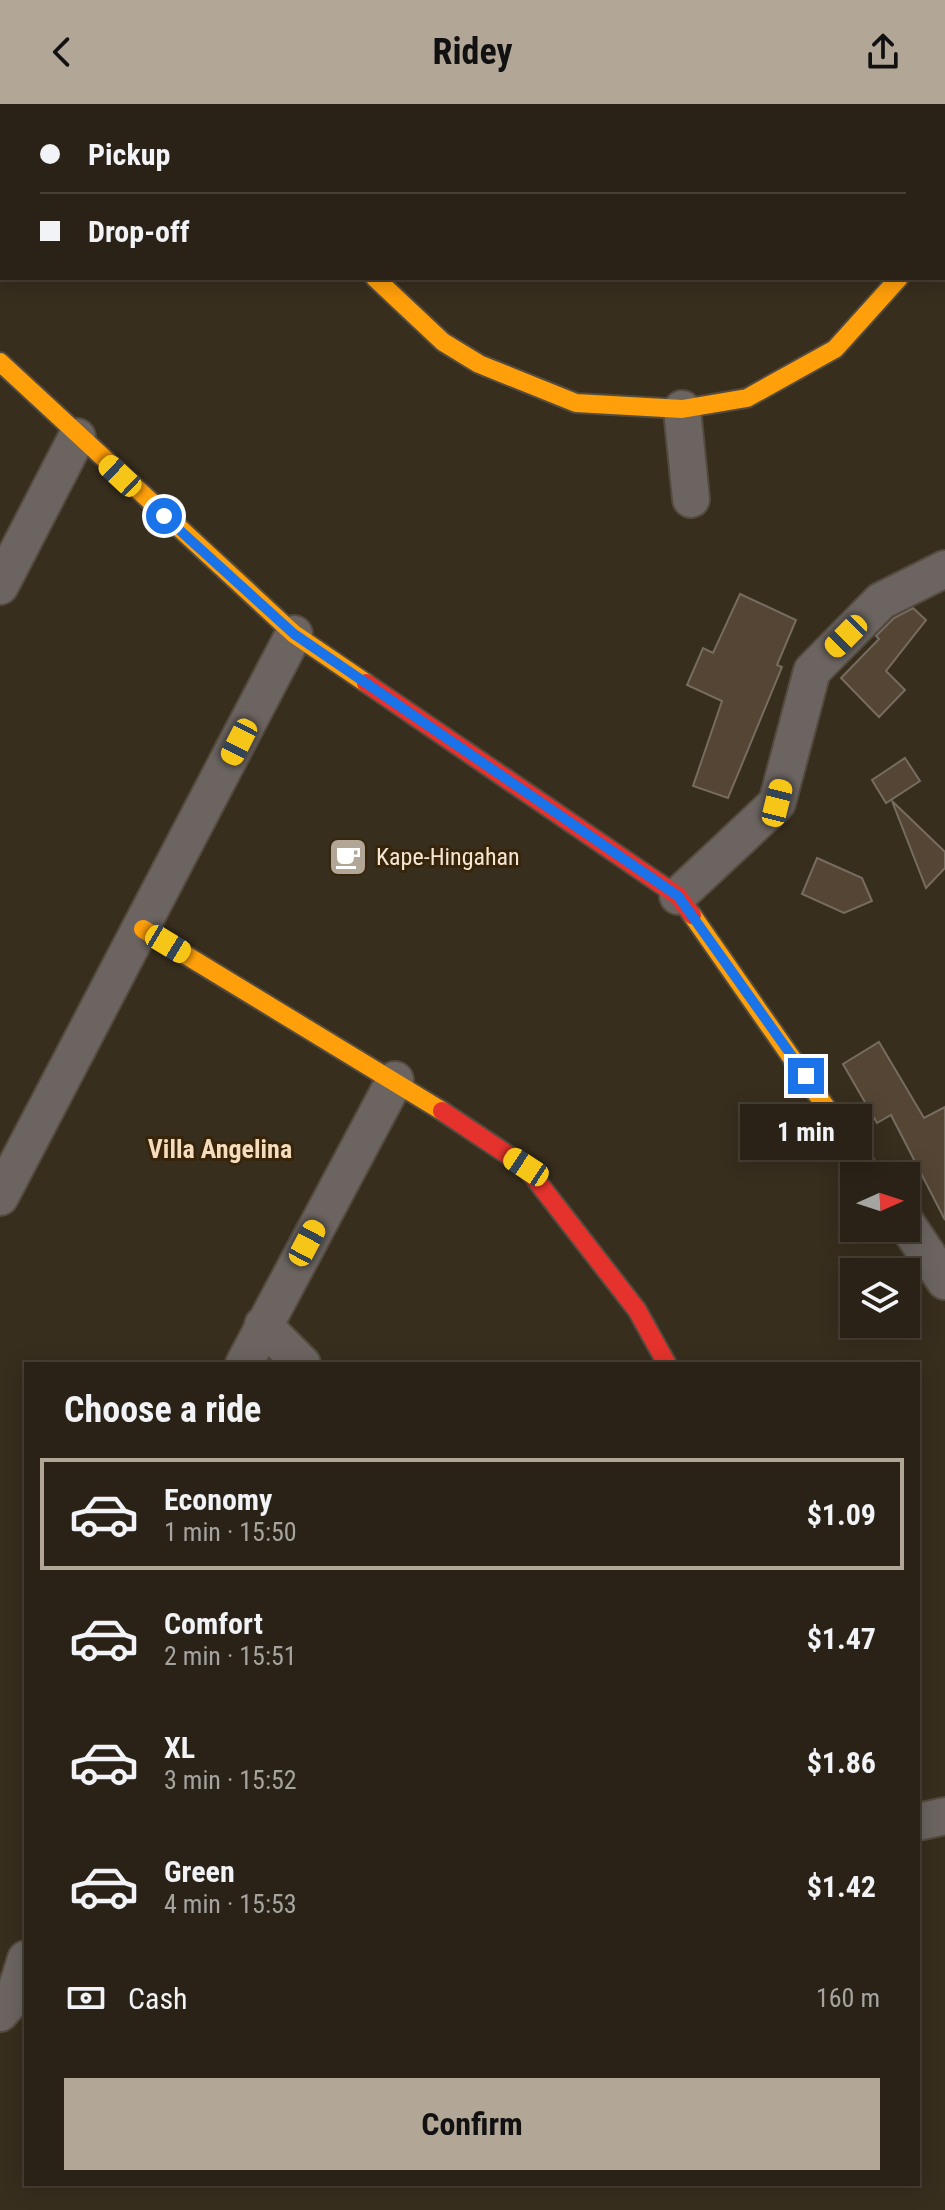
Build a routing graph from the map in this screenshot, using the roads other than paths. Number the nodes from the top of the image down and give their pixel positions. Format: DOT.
graph roads {
  1 [pos="377,280"];
  2 [pos="897,280"];
  3 [pos="0,362"];
  4 [pos="682,409"];
  5 [pos="77,437"];
  6 [pos="691,499"];
  7 [pos="945,569"];
  8 [pos="0,586"];
  9 [pos="294,634"];
  10 [pos="678,896"];
  11 [pos="143,929"];
  12 [pos="395,1080"];
  13 [pos="864,1162"];
  14 [pos="0,1197"];
  15 [pos="919,1242"];
  16 [pos="945,1281"];
  17 [pos="263,1325"];
  18 [pos="245,1362"];
  19 [pos="300,1362"];
  20 [pos="666,1362"];
  21 [pos="945,1816"];
  22 [pos="920,1822"];
  23 [pos="24,1964"];
  24 [pos="10,1997"];
  1 -- 4 [label="street"];
  2 -- 4 [label="street"];
  3 -- 5 [label="street"];
  4 -- 6 [label="street"];
  5 -- 8 [label="street"];
  5 -- 9 [label="street"];
  7 -- 10 [label="street"];
  9 -- 10 [label="street"];
  9 -- 11 [label="street"];
  10 -- 13 [label="street"];
  11 -- 12 [label="street"];
  11 -- 14 [label="street"];
  12 -- 17 [label="street"];
  12 -- 20 [label="street"];
  15 -- 16 [label="street"];
  17 -- 18 [label="street"];
  17 -- 19 [label="street"];
  21 -- 22 [label="street"];
  23 -- 24 [label="street"];
}
